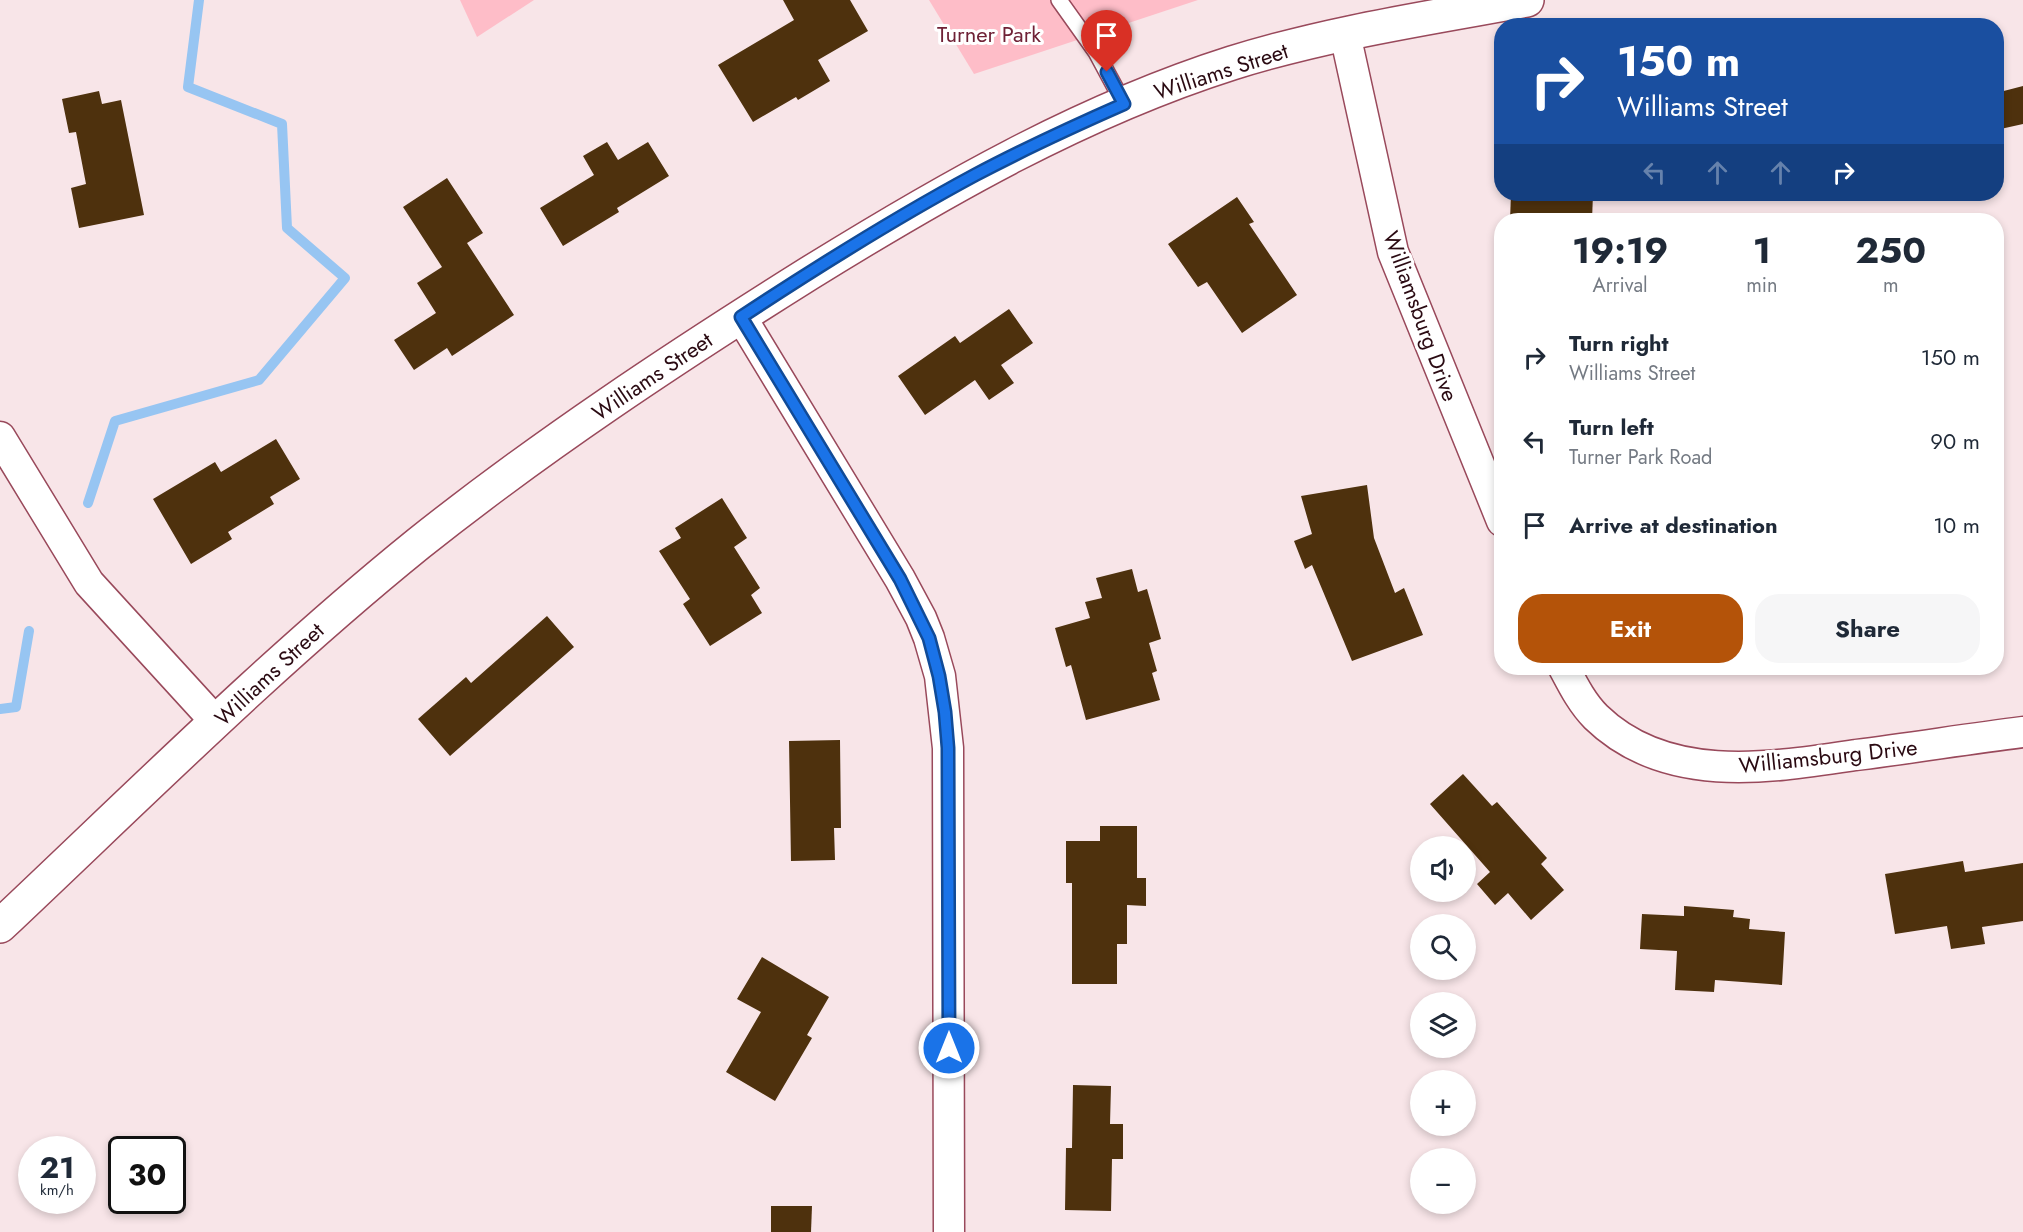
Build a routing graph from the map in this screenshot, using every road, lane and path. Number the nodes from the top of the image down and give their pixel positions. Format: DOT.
graph roads {
  1 [pos="1059,0"];
  2 [pos="1527,0"];
  3 [pos="1345,34"];
  4 [pos="1124,104"];
  5 [pos="741,317"];
  6 [pos="0,437"];
  7 [pos="1494,501"];
  8 [pos="1568,675"];
  9 [pos="216,722"];
  10 [pos="2023,732"];
  11 [pos="0,926"];
  12 [pos="949,1232"];
  1 -- 4 [label="lane"];
  2 -- 3 [label="main road, Williams Street"];
  3 -- 4 [label="main road, Williams Street"];
  3 -- 7 [label="street, Williamsburg Drive"];
  4 -- 5 [label="main road, Williams Street"];
  5 -- 9 [label="main road, Williams Street"];
  5 -- 12 [label="street"];
  6 -- 9 [label="street"];
  8 -- 10 [label="street, Williamsburg Drive"];
  9 -- 11 [label="main road, Williams Street"];
}
